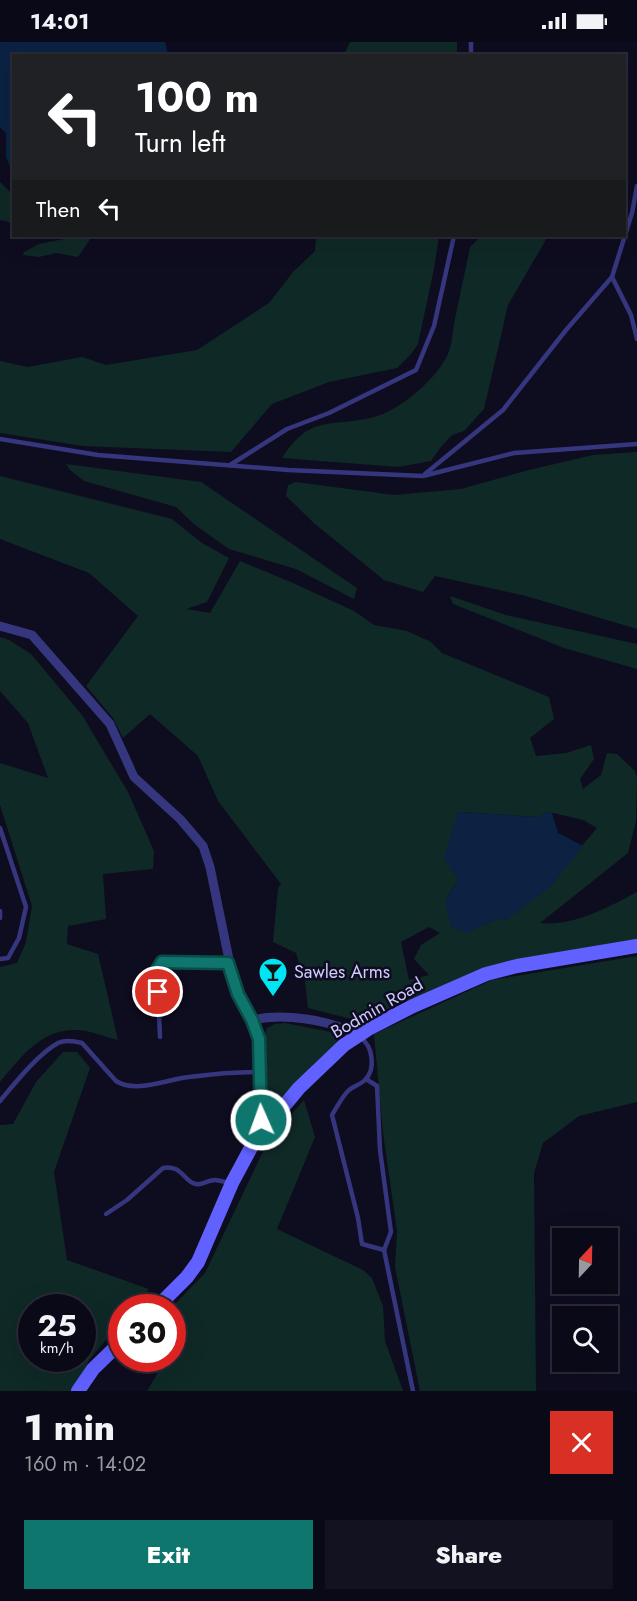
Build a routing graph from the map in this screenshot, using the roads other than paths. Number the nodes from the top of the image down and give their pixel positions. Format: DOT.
graph roads {
  1 [pos="637,186"];
  2 [pos="626,232"];
  3 [pos="454,237"];
  4 [pos="624,237"];
  5 [pos="612,277"];
  6 [pos="637,339"];
  7 [pos="0,439"];
  8 [pos="637,444"];
  9 [pos="230,465"];
  10 [pos="423,476"];
  11 [pos="0,626"];
  12 [pos="0,828"];
  13 [pos="0,911"];
  14 [pos="0,918"];
  15 [pos="637,946"];
  16 [pos="0,959"];
  17 [pos="228,963"];
  18 [pos="252,1020"];
  19 [pos="160,1036"];
  20 [pos="358,1036"];
  21 [pos="260,1072"];
  22 [pos="366,1079"];
  23 [pos="0,1101"];
  24 [pos="264,1130"];
  25 [pos="232,1183"];
  26 [pos="106,1215"];
  27 [pos="384,1250"];
  28 [pos="170,1294"];
  29 [pos="108,1355"];
  30 [pos="78,1391"];
  31 [pos="414,1391"];
  1 -- 2 [label="lane"];
  3 -- 9 [label="lane"];
  4 -- 5 [label="lane"];
  5 -- 6 [label="lane"];
  5 -- 10 [label="lane"];
  7 -- 9 [label="lane"];
  8 -- 10 [label="lane"];
  9 -- 10 [label="lane"];
  11 -- 17 [label="street"];
  12 -- 16 [label="lane"];
  13 -- 14 [label="lane"];
  15 -- 20 [label="main road, Bodmin Road"];
  17 -- 18 [label="street"];
  17 -- 19 [label="lane"];
  18 -- 20 [label="street"];
  18 -- 21 [label="street"];
  20 -- 22 [label="lane"];
  20 -- 24 [label="main road, Bodmin Road"];
  21 -- 23 [label="lane"];
  21 -- 24 [label="street"];
  22 -- 27 [label="lane"];
  22 -- 27 [label="lane"];
  24 -- 25 [label="main road, Bodmin Road"];
  25 -- 26 [label="lane"];
  25 -- 28 [label="main road, Bodmin Road"];
  27 -- 31 [label="lane"];
  29 -- 30 [label="main road"];
}
